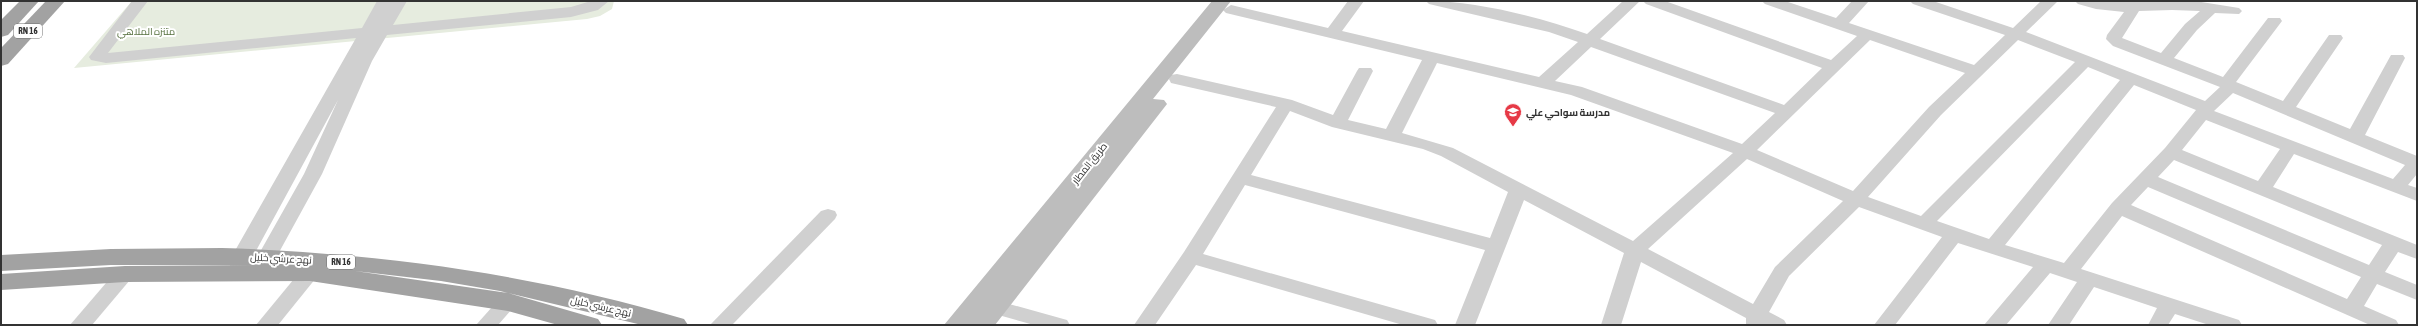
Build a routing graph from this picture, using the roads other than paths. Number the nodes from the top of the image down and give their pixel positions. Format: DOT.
graph roads {
  1 [pos="30,1"];
  2 [pos="140,1"];
  3 [pos="385,1"];
  4 [pos="399,1"];
  5 [pos="601,1"];
  6 [pos="1356,1"];
  7 [pos="1434,1"];
  8 [pos="1632,1"];
  9 [pos="1651,1"];
  10 [pos="1773,1"];
  11 [pos="1862,1"];
  12 [pos="1918,1"];
  13 [pos="2050,1"];
  14 [pos="2083,1"];
  15 [pos="55,2"];
  16 [pos="1227,5"];
  17 [pos="2134,8"];
  18 [pos="2211,9"];
  19 [pos="2234,11"];
  20 [pos="2274,21"];
  21 [pos="1838,24"];
  22 [pos="5,26"];
  23 [pos="375,31"];
  24 [pos="1333,32"];
  25 [pos="2014,33"];
  26 [pos="1868,34"];
  27 [pos="2335,38"];
  28 [pos="1590,40"];
  29 [pos="1,47"];
  30 [pos="1431,58"];
  31 [pos="2397,58"];
  32 [pos="1,60"];
  33 [pos="2164,60"];
  34 [pos="2084,62"];
  35 [pos="1834,67"];
  36 [pos="1976,70"];
  37 [pos="1365,71"];
  38 [pos="1178,78"];
  39 [pos="2130,79"];
  40 [pos="1544,82"];
  41 [pos="2228,85"];
  42 [pos="1286,104"];
  43 [pos="2286,109"];
  44 [pos="2205,110"];
  45 [pos="1787,112"];
  46 [pos="1338,123"];
  47 [pos="1392,135"];
  48 [pos="2355,137"];
  49 [pos="2290,147"];
  50 [pos="1745,151"];
  51 [pos="2171,152"];
  52 [pos="2417,163"];
  53 [pos="2417,168"];
  54 [pos="1241,178"];
  55 [pos="2146,179"];
  56 [pos="2396,187"];
  57 [pos="1519,188"];
  58 [pos="2262,189"];
  59 [pos="2417,195"];
  60 [pos="1856,198"];
  61 [pos="2119,207"];
  62 [pos="828,214"];
  63 [pos="1925,223"];
  64 [pos="1955,234"];
  65 [pos="2394,242"];
  66 [pos="1496,246"];
  67 [pos="1993,247"];
  68 [pos="1634,251"];
  69 [pos="2417,252"];
  70 [pos="267,256"];
  71 [pos="1191,257"];
  72 [pos="1,263"];
  73 [pos="2046,264"];
  74 [pos="244,265"];
  75 [pos="2068,272"];
  76 [pos="310,273"];
  77 [pos="125,274"];
  78 [pos="2375,275"];
  79 [pos="2089,279"];
  80 [pos="1,282"];
  81 [pos="2417,293"];
  82 [pos="508,302"];
  83 [pos="2170,304"];
  84 [pos="984,311"];
  85 [pos="2359,316"];
  86 [pos="1757,320"];
  87 [pos="80,325"];
  88 [pos="266,325"];
  89 [pos="486,325"];
  90 [pos="589,325"];
  91 [pos="675,325"];
  92 [pos="720,325"];
  93 [pos="957,325"];
  94 [pos="1060,325"];
  95 [pos="1144,325"];
  96 [pos="1428,325"];
  97 [pos="1465,325"];
  98 [pos="1611,325"];
  99 [pos="1777,325"];
  100 [pos="1884,325"];
  101 [pos="1994,325"];
  102 [pos="2058,325"];
  103 [pos="2158,325"];
  104 [pos="2232,325"];
  105 [pos="2389,325"];
  1 -- 22 [label="highway, RN 16"];
  2 -- 23 [label="street"];
  3 -- 23 [label="street"];
  4 -- 23 [label="street"];
  5 -- 23 [label="street"];
  6 -- 24 [label="street"];
  7 -- 28 [label="street"];
  8 -- 28 [label="street"];
  9 -- 35 [label="street"];
  10 -- 21 [label="street"];
  11 -- 21 [label="street"];
  12 -- 25 [label="street"];
  13 -- 25 [label="street"];
  14 -- 17 [label="street"];
  15 -- 29 [label="highway"];
  15 -- 32 [label="highway, RN 16"];
  16 -- 24 [label="street"];
  16 -- 38 [label="main road, طريق المطار"];
  16 -- 84 [label="main road, طريق المطار"];
  17 -- 18 [label="street"];
  17 -- 33 [label="street"];
  18 -- 19 [label="street"];
  18 -- 33 [label="street"];
  20 -- 41 [label="street"];
  21 -- 26 [label="street"];
  23 -- 70 [label="street"];
  23 -- 74 [label="street"];
  24 -- 30 [label="street"];
  25 -- 34 [label="street"];
  25 -- 36 [label="street"];
  26 -- 35 [label="street"];
  26 -- 36 [label="street"];
  27 -- 43 [label="street"];
  28 -- 40 [label="street"];
  28 -- 45 [label="street"];
  30 -- 40 [label="street"];
  30 -- 47 [label="street"];
  31 -- 48 [label="street"];
  33 -- 41 [label="street"];
  34 -- 39 [label="street"];
  34 -- 63 [label="street"];
  35 -- 45 [label="street"];
  36 -- 60 [label="street"];
  37 -- 46 [label="street"];
  38 -- 42 [label="street"];
  38 -- 84 [label="main road, طريق المطار"];
  39 -- 44 [label="street"];
  39 -- 67 [label="street"];
  40 -- 50 [label="street"];
  41 -- 43 [label="street"];
  41 -- 44 [label="street"];
  42 -- 46 [label="street"];
  42 -- 54 [label="street"];
  43 -- 48 [label="street"];
  44 -- 49 [label="street"];
  44 -- 51 [label="street"];
  45 -- 50 [label="street"];
  46 -- 47 [label="street"];
  47 -- 57 [label="street"];
  48 -- 52 [label="street"];
  49 -- 56 [label="street"];
  49 -- 58 [label="street"];
  50 -- 60 [label="street"];
  50 -- 68 [label="street"];
  51 -- 55 [label="street"];
  51 -- 58 [label="street"];
  53 -- 56 [label="street"];
  54 -- 66 [label="street"];
  54 -- 71 [label="street"];
  55 -- 61 [label="street"];
  55 -- 78 [label="street"];
  56 -- 59 [label="street"];
  57 -- 66 [label="street"];
  57 -- 68 [label="street"];
  58 -- 65 [label="street"];
  60 -- 63 [label="street"];
  60 -- 86 [label="street"];
  61 -- 75 [label="street"];
  61 -- 85 [label="street"];
  62 -- 92 [label="street"];
  63 -- 64 [label="street"];
  64 -- 67 [label="street"];
  64 -- 100 [label="street"];
  65 -- 69 [label="street"];
  65 -- 78 [label="street"];
  66 -- 97 [label="street"];
  67 -- 73 [label="street"];
  68 -- 86 [label="street"];
  68 -- 98 [label="street"];
  70 -- 74 [label="highway, نهج عرشي خليل / RN 16"];
  70 -- 91 [label="highway, نهج عرشي خليل / RN 16"];
  71 -- 95 [label="street"];
  71 -- 96 [label="street"];
  72 -- 74 [label="highway, نهج عرشي خليل / RN 16"];
  73 -- 75 [label="street"];
  73 -- 101 [label="street"];
  74 -- 76 [label="highway, نهج عرشي خليل / RN 16"];
  74 -- 77 [label="highway, نهج عرشي خليل / RN 16"];
  75 -- 79 [label="street"];
  76 -- 82 [label="highway, نهج عرشي خليل / RN 16"];
  76 -- 88 [label="street"];
  77 -- 80 [label="highway, نهج عرشي خليل / RN 16"];
  77 -- 87 [label="street"];
  78 -- 81 [label="street"];
  78 -- 85 [label="street"];
  79 -- 83 [label="street"];
  79 -- 102 [label="street"];
  82 -- 89 [label="street"];
  82 -- 90 [label="highway, نهج عرشي خليل / RN 16"];
  83 -- 103 [label="street"];
  83 -- 104 [label="street"];
  84 -- 93 [label="main road, طريق المطار"];
  84 -- 94 [label="street"];
  85 -- 105 [label="street"];
  86 -- 99 [label="street"];
}
